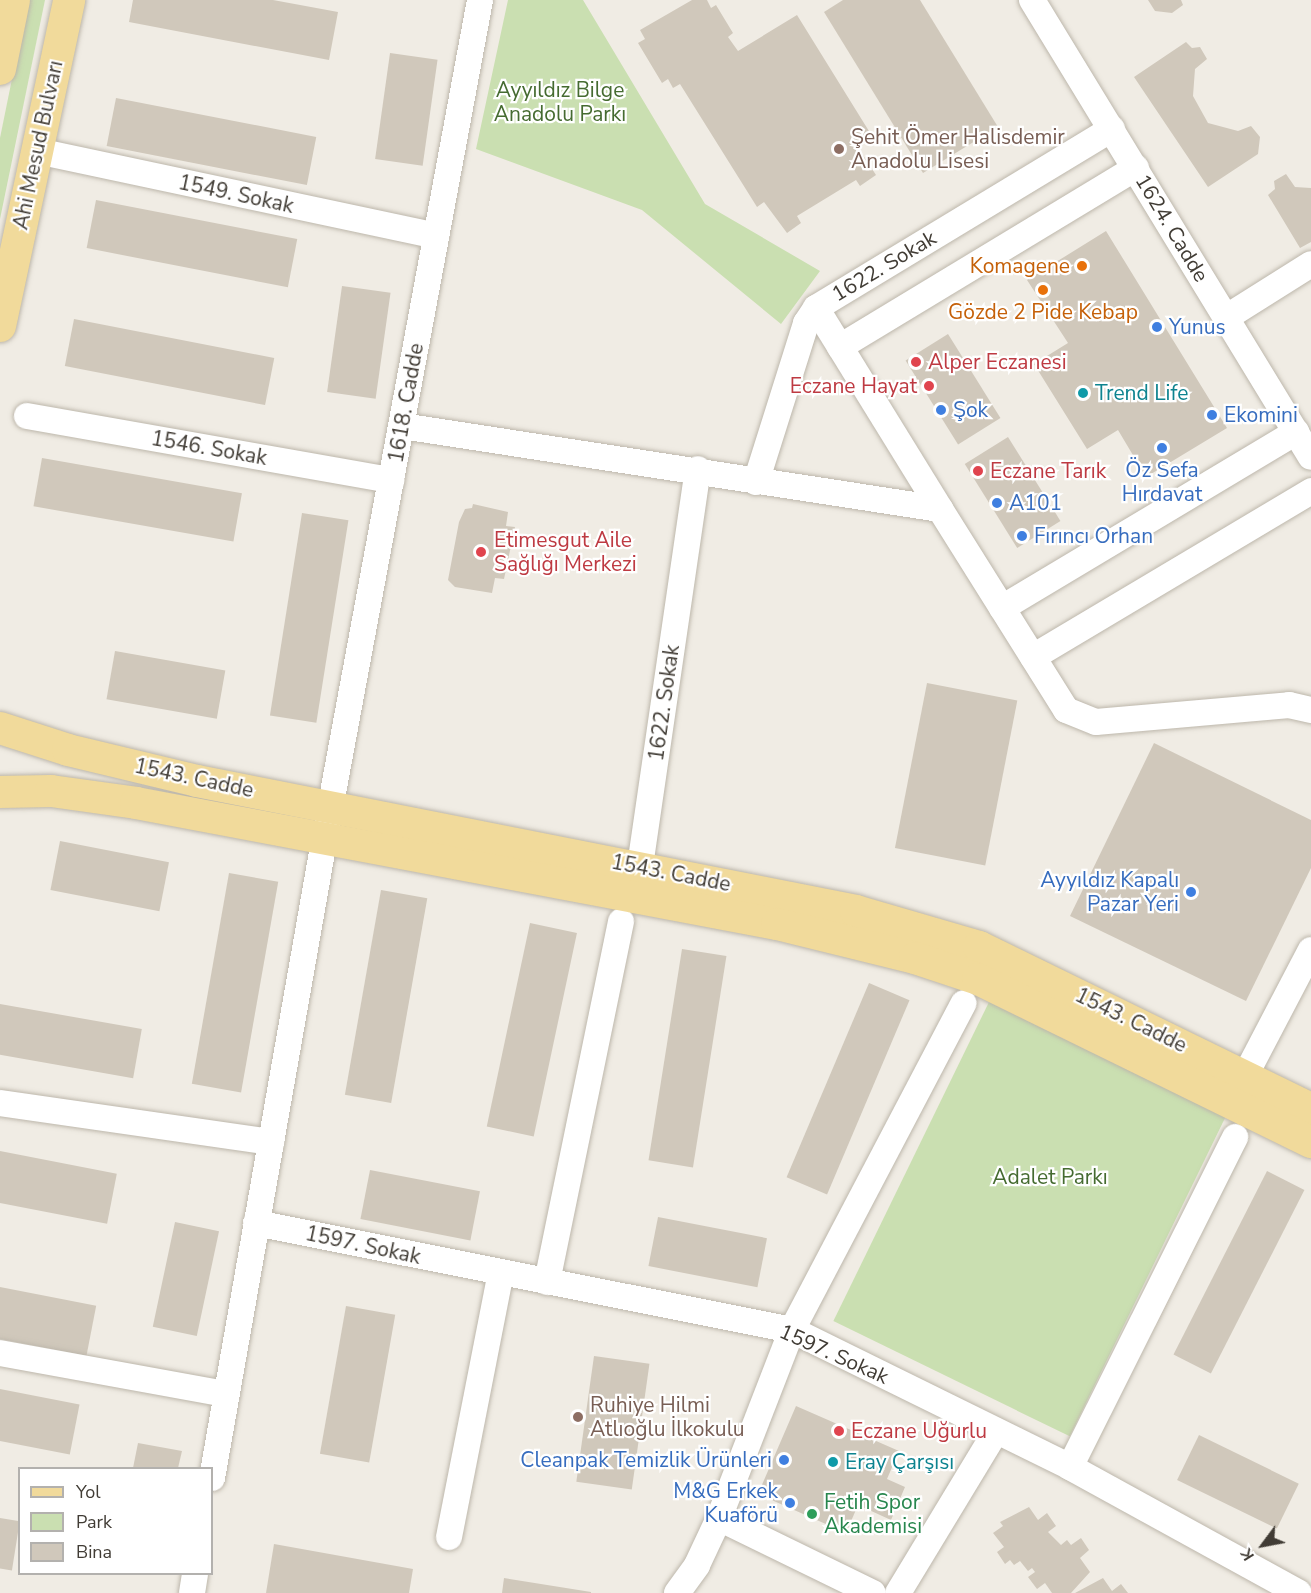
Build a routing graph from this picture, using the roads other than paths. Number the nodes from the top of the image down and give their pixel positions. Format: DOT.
graph roads {
  1 [pos="14,0"];
  2 [pos="69,0"];
  3 [pos="1032,0"];
  4 [pos="476,1"];
  5 [pos="0,69"];
  6 [pos="1112,129"];
  7 [pos="37,151"];
  8 [pos="1136,168"];
  9 [pos="436,236"];
  10 [pos="1311,264"];
  11 [pos="816,308"];
  12 [pos="1227,317"];
  13 [pos="0,326"];
  14 [pos="840,347"];
  15 [pos="27,416"];
  16 [pos="402,426"];
  17 [pos="1296,432"];
  18 [pos="1311,457"];
  19 [pos="698,469"];
  20 [pos="392,480"];
  21 [pos="756,482"];
  22 [pos="1311,491"];
  23 [pos="940,509"];
  24 [pos="1002,608"];
  25 [pos="1033,657"];
  26 [pos="1311,710"];
  27 [pos="0,728"];
  28 [pos="0,792"];
  29 [pos="331,806"];
  30 [pos="324,841"];
  31 [pos="640,866"];
  32 [pos="621,921"];
  33 [pos="1311,950"];
  34 [pos="964,1003"];
  35 [pos="1245,1076"];
  36 [pos="0,1103"];
  37 [pos="1311,1109"];
  38 [pos="1235,1137"];
  39 [pos="271,1142"];
  40 [pos="1311,1142"];
  41 [pos="256,1223"];
  42 [pos="501,1273"];
  43 [pos="547,1282"];
  44 [pos="792,1330"];
  45 [pos="0,1353"];
  46 [pos="226,1394"];
  47 [pos="996,1431"];
  48 [pos="1070,1467"];
  49 [pos="213,1472"];
  50 [pos="719,1518"];
  51 [pos="449,1537"];
  52 [pos="195,1575"];
  53 [pos="192,1593"];
  54 [pos="676,1593"];
  55 [pos="873,1593"];
  56 [pos="898,1593"];
  57 [pos="1299,1593"];
  1 -- 5 [label="main road"];
  2 -- 7 [label="main road, Ahi Mesud Bulvarı"];
  3 -- 6 [label="street, 1624. Cadde"];
  4 -- 9 [label="street, 1618. Cadde"];
  6 -- 8 [label="street, 1624. Cadde"];
  6 -- 11 [label="street, 1622. Sokak"];
  7 -- 9 [label="street, 1549. Sokak"];
  7 -- 13 [label="main road, Ahi Mesud Bulvarı"];
  8 -- 12 [label="street, 1624. Cadde"];
  8 -- 14 [label="street"];
  9 -- 16 [label="street, 1618. Cadde"];
  10 -- 12 [label="street"];
  11 -- 14 [label="street"];
  11 -- 21 [label="street, 1622. Sokak"];
  12 -- 17 [label="street, 1624. Cadde"];
  14 -- 23 [label="street"];
  15 -- 20 [label="street, 1546. Sokak"];
  16 -- 19 [label="street"];
  16 -- 20 [label="street, 1618. Cadde"];
  17 -- 18 [label="street, 1624. Cadde"];
  17 -- 24 [label="street"];
  19 -- 21 [label="street"];
  19 -- 31 [label="street, 1622. Sokak"];
  20 -- 29 [label="street, 1618. Cadde"];
  21 -- 23 [label="street"];
  22 -- 25 [label="street"];
  23 -- 24 [label="street"];
  24 -- 25 [label="street"];
  25 -- 26 [label="street"];
  27 -- 29 [label="main road, 1543. Cadde"];
  28 -- 30 [label="main road, 1543. Cadde"];
  29 -- 30 [label="street, 1618. Cadde"];
  29 -- 31 [label="main road, 1543. Cadde"];
  30 -- 39 [label="street, 1618. Cadde"];
  30 -- 40 [label="main road, 1543. Cadde"];
  31 -- 35 [label="main road, 1543. Cadde"];
  32 -- 43 [label="street"];
  33 -- 35 [label="street"];
  34 -- 44 [label="street"];
  35 -- 37 [label="main road, 1543. Cadde"];
  36 -- 39 [label="street"];
  38 -- 48 [label="street"];
  39 -- 41 [label="street, 1618. Cadde"];
  41 -- 42 [label="street, 1597. Sokak"];
  41 -- 46 [label="street, 1618. Cadde"];
  42 -- 43 [label="street, 1597. Sokak"];
  42 -- 51 [label="street"];
  43 -- 44 [label="street, 1597. Sokak"];
  44 -- 47 [label="street, 1597. Sokak"];
  44 -- 50 [label="street"];
  45 -- 46 [label="street"];
  46 -- 49 [label="street, 1618. Cadde"];
  47 -- 48 [label="street, 1597. Sokak"];
  47 -- 56 [label="street"];
  48 -- 57 [label="street, 1597. Sokak"];
  50 -- 54 [label="street"];
  50 -- 55 [label="street"];
  52 -- 53 [label="street"];
}
